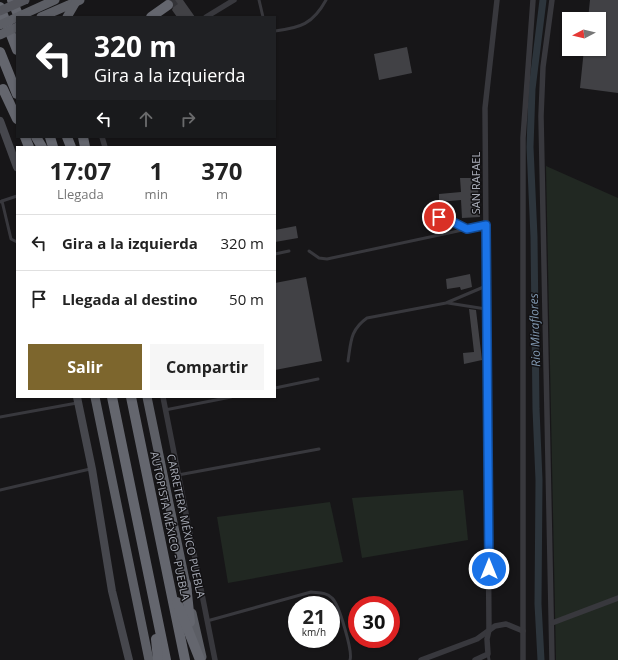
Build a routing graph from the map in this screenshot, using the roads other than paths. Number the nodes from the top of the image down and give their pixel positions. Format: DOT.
graph roads {
  1 [pos="12,0"];
  2 [pos="26,0"];
  3 [pos="55,0"];
  4 [pos="79,0"];
  5 [pos="234,0"];
  6 [pos="258,0"];
  7 [pos="326,0"];
  8 [pos="497,0"];
  9 [pos="533,0"];
  10 [pos="552,0"];
  11 [pos="168,5"];
  12 [pos="0,6"];
  13 [pos="0,11"];
  14 [pos="18,16"];
  15 [pos="19,16"];
  16 [pos="42,16"];
  17 [pos="68,16"];
  18 [pos="152,16"];
  19 [pos="208,16"];
  20 [pos="263,16"];
  21 [pos="16,17"];
  22 [pos="0,24"];
  23 [pos="16,28"];
  24 [pos="276,31"];
  25 [pos="0,35"];
  26 [pos="16,47"];
  27 [pos="0,52"];
  28 [pos="2,86"];
  29 [pos="16,92"];
  30 [pos="16,99"];
  31 [pos="16,117"];
  32 [pos="0,120"];
  33 [pos="16,164"];
  34 [pos="16,196"];
  35 [pos="1,201"];
  36 [pos="430,215"];
  37 [pos="486,225"];
  38 [pos="467,229"];
  39 [pos="16,242"];
  40 [pos="289,251"];
  41 [pos="309,252"];
  42 [pos="276,254"];
  43 [pos="487,286"];
  44 [pos="446,303"];
  45 [pos="487,309"];
  46 [pos="348,361"];
  47 [pos="318,379"];
  48 [pos="276,388"];
  49 [pos="95,398"];
  50 [pos="112,398"];
  51 [pos="131,398"];
  52 [pos="147,398"];
  53 [pos="163,398"];
  54 [pos="226,398"];
  55 [pos="78,400"];
  56 [pos="166,410"];
  57 [pos="0,417"];
  58 [pos="319,449"];
  59 [pos="92,469"];
  60 [pos="178,475"];
  61 [pos="0,490"];
  62 [pos="186,584"];
  63 [pos="170,587"];
  64 [pos="618,598"];
  65 [pos="154,601"];
  66 [pos="207,620"];
  67 [pos="552,623"];
  68 [pos="489,630"];
  69 [pos="523,631"];
  70 [pos="192,638"];
  71 [pos="488,657"];
  72 [pos="129,660"];
  73 [pos="150,660"];
  74 [pos="158,660"];
  75 [pos="166,660"];
  76 [pos="186,660"];
  77 [pos="194,660"];
  78 [pos="200,660"];
  79 [pos="203,660"];
  80 [pos="215,660"];
  81 [pos="350,660"];
  82 [pos="421,660"];
  83 [pos="475,660"];
  84 [pos="523,660"];
  85 [pos="552,660"];
  1 -- 15 [label="highway"];
  2 -- 13 [label="main road, bridge"];
  3 -- 14 [label="highway, bridge"];
  4 -- 16 [label="highway"];
  4 -- 17 [label="highway, bridge"];
  5 -- 19 [label="street"];
  6 -- 20 [label="lane"];
  7 -- 24 [label="lane"];
  8 -- 37 [label="street, SAN RAFAEL"];
  9 -- 69 [label="street"];
  10 -- 67 [label="street"];
  11 -- 18 [label="highway"];
  12 -- 26 [label="highway"];
  21 -- 22 [label="highway, bridge"];
  23 -- 25 [label="highway, bridge"];
  27 -- 29 [label="highway"];
  28 -- 30 [label="highway"];
  28 -- 31 [label="highway"];
  32 -- 33 [label="main road"];
  34 -- 35 [label="lane"];
  35 -- 39 [label="lane"];
  36 -- 38 [label="lane"];
  37 -- 38 [label="lane"];
  37 -- 43 [label="street, SAN RAFAEL"];
  38 -- 41 [label="lane"];
  40 -- 42 [label="lane"];
  43 -- 44 [label="lane"];
  43 -- 45 [label="street, SAN RAFAEL"];
  44 -- 45 [label="lane"];
  44 -- 46 [label="lane"];
  45 -- 68 [label="street, SAN RAFAEL"];
  47 -- 48 [label="lane"];
  49 -- 73 [label="highway"];
  50 -- 65 [label="highway"];
  51 -- 63 [label="highway, AUTOPISTA MÉXICO - PUEBLA"];
  52 -- 62 [label="highway, CARRETERA MÉXICO PUEBLA"];
  53 -- 56 [label="street"];
  54 -- 56 [label="lane"];
  55 -- 57 [label="lane"];
  55 -- 59 [label="main road"];
  56 -- 60 [label="street"];
  58 -- 60 [label="lane"];
  59 -- 61 [label="lane"];
  59 -- 72 [label="main road"];
  60 -- 66 [label="street"];
  62 -- 70 [label="highway"];
  62 -- 79 [label="highway, CARRETERA MÉXICO PUEBLA"];
  63 -- 70 [label="highway"];
  63 -- 76 [label="highway, AUTOPISTA MÉXICO - PUEBLA"];
  64 -- 67 [label="street"];
  65 -- 74 [label="highway"];
  65 -- 75 [label="highway"];
  66 -- 80 [label="street"];
  66 -- 81 [label="lane"];
  67 -- 85 [label="street"];
  68 -- 69 [label="street"];
  68 -- 71 [label="street, SAN RAFAEL"];
  68 -- 82 [label="street"];
  69 -- 84 [label="street"];
  70 -- 77 [label="highway"];
  70 -- 78 [label="highway"];
  71 -- 83 [label="street"];
}
